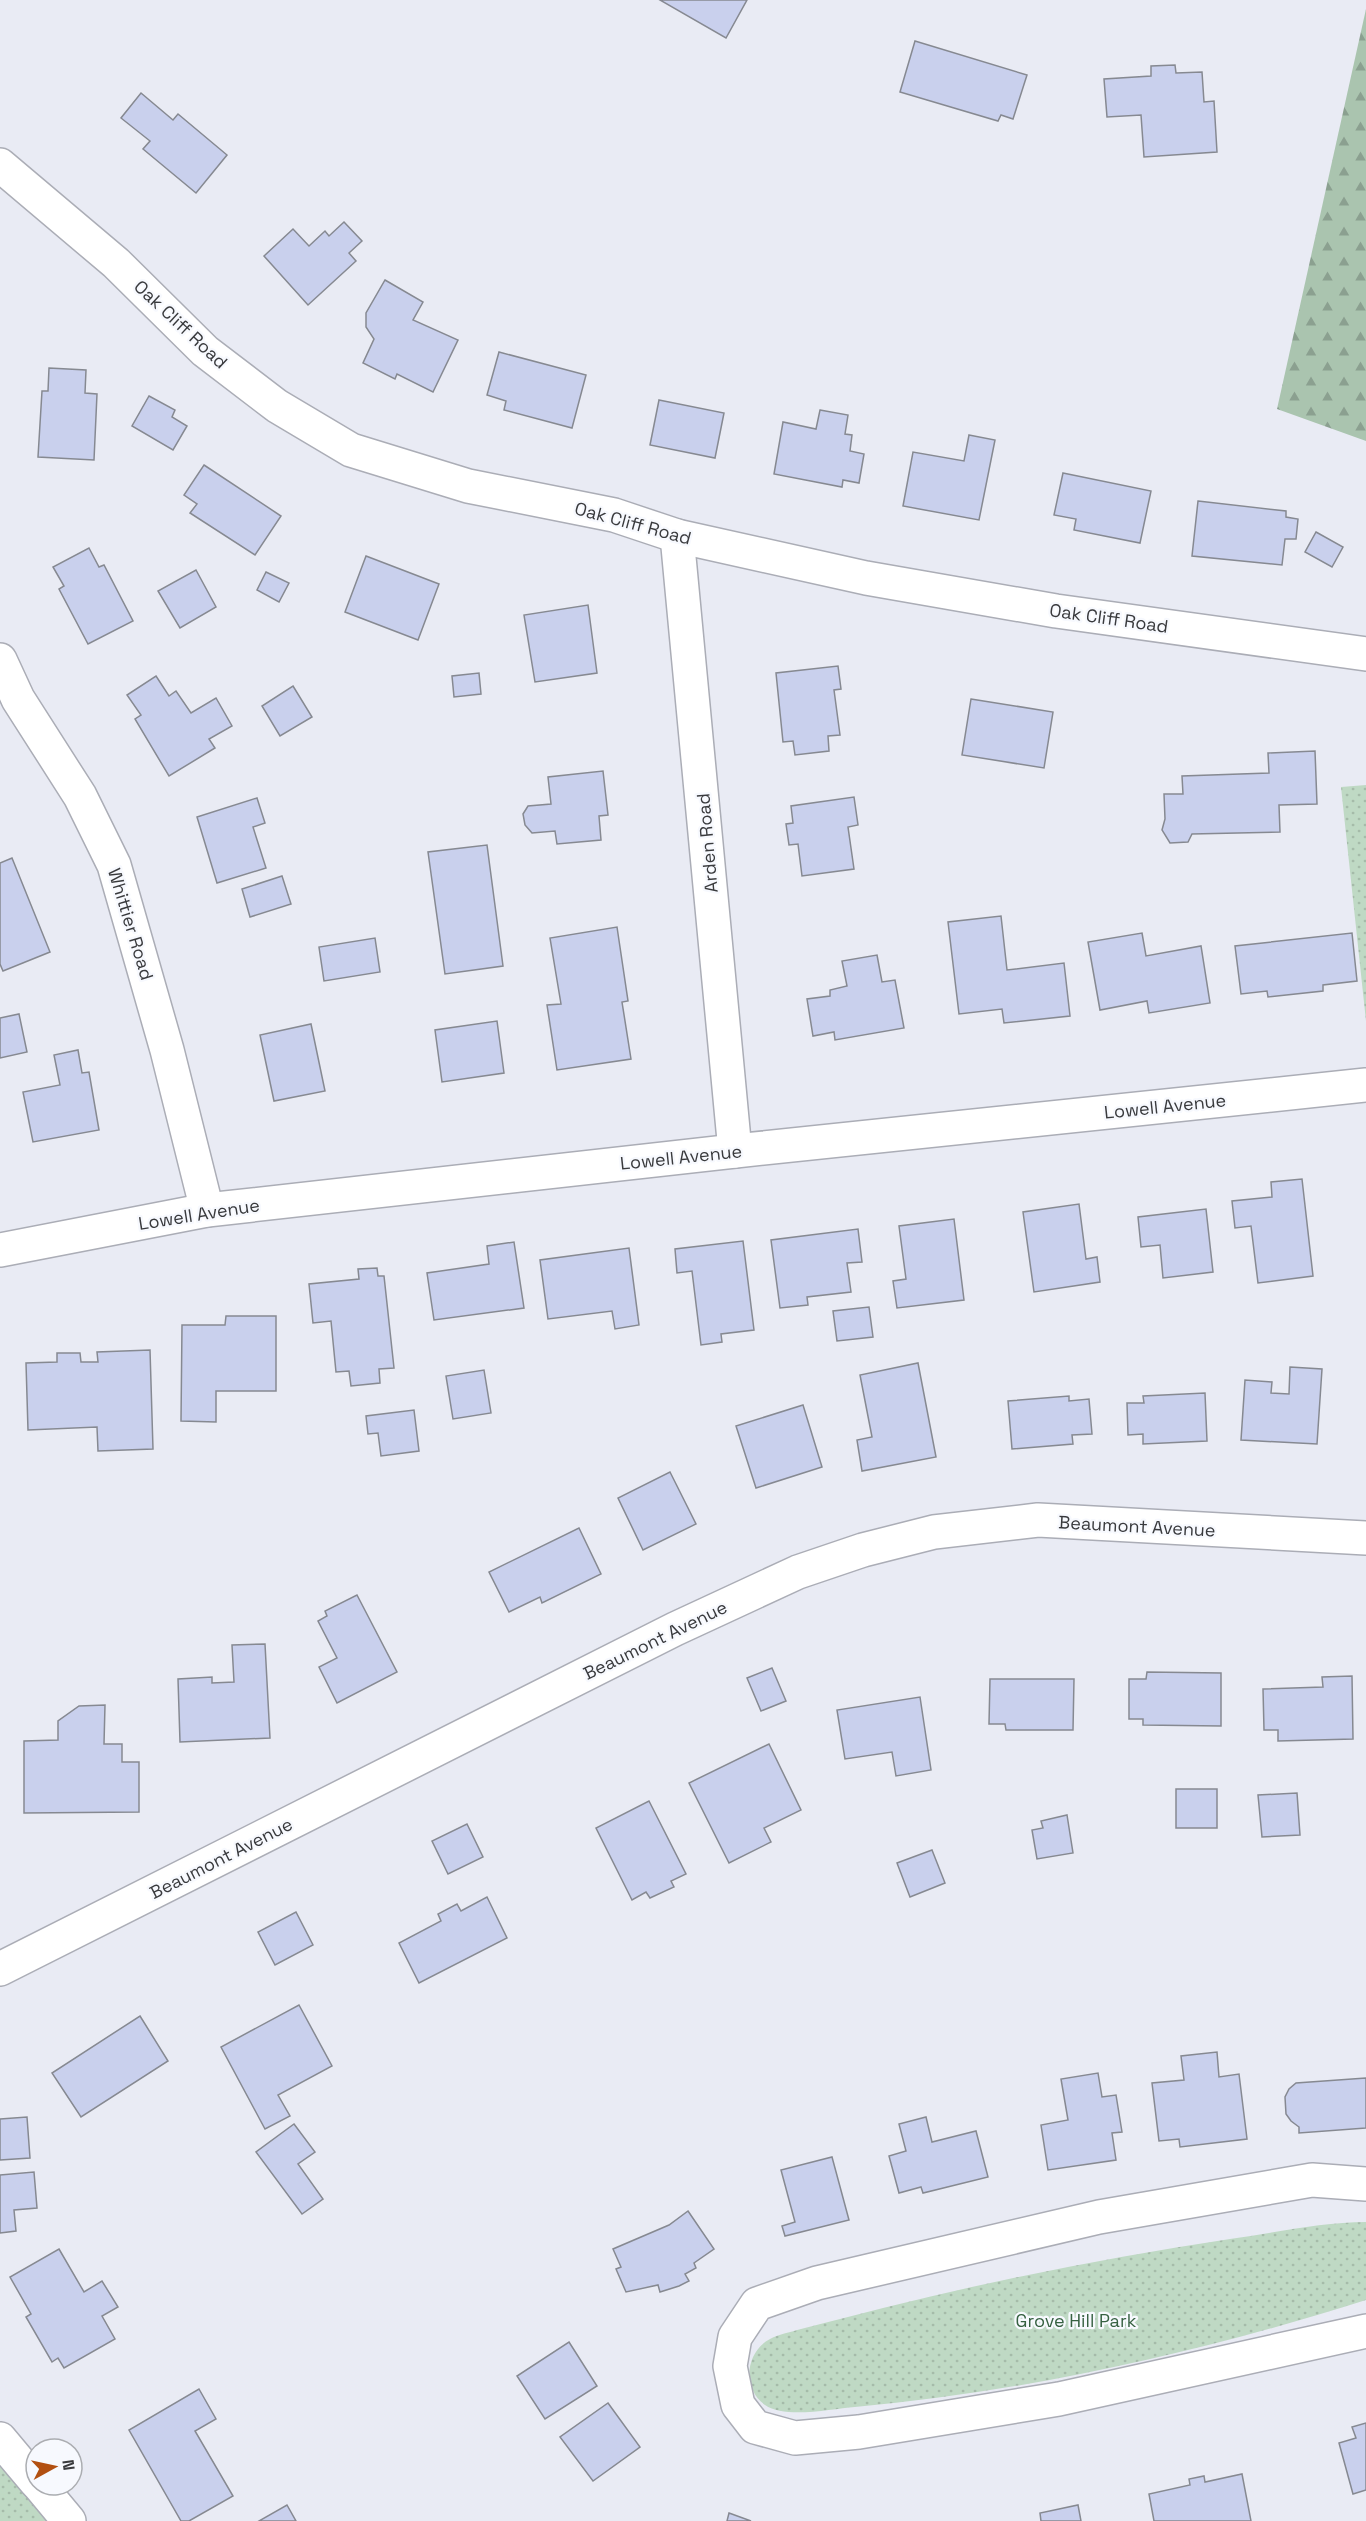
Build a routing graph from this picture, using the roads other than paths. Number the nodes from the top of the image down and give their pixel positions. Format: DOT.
graph roads {
  1 [pos="2,176"];
  2 [pos="677,536"];
  3 [pos="1366,654"];
  4 [pos="0,660"];
  5 [pos="1366,1085"];
  6 [pos="735,1151"];
  7 [pos="207,1210"];
  8 [pos="0,1250"];
  9 [pos="1366,1538"];
  10 [pos="0,1969"];
  11 [pos="1366,2184"];
  12 [pos="1366,2331"];
  13 [pos="0,2439"];
  14 [pos="24,2468"];
  15 [pos="49,2497"];
  16 [pos="69,2521"];
  1 -- 2 [label="street, Oak Cliff Road"];
  2 -- 3 [label="street, Oak Cliff Road"];
  2 -- 6 [label="street, Arden Road"];
  4 -- 7 [label="street, Whittier Road"];
  5 -- 6 [label="street, Lowell Avenue"];
  6 -- 7 [label="street, Lowell Avenue"];
  7 -- 8 [label="street, Lowell Avenue"];
  9 -- 10 [label="street, Beaumont Avenue"];
  11 -- 12 [label="street"];
  13 -- 14 [label="street"];
  15 -- 16 [label="street"];
}
